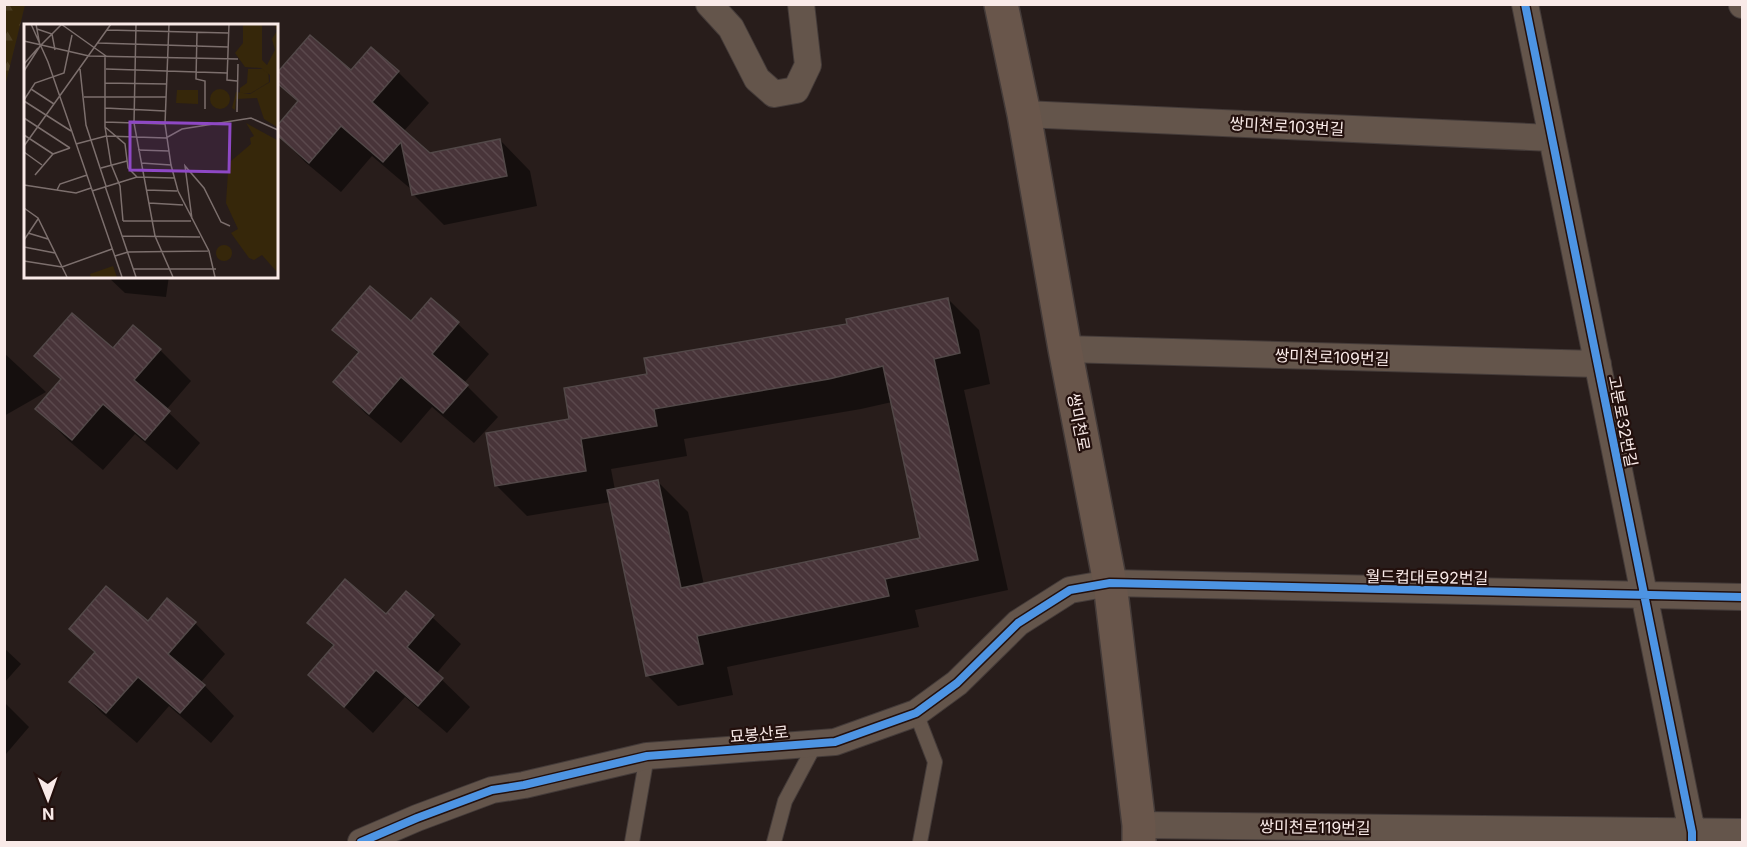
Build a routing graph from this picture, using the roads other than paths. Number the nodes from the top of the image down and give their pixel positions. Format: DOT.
graph roads {
  1 [pos="709,4"];
  2 [pos="801,4"];
  3 [pos="1001,4"];
  4 [pos="1525,4"];
  5 [pos="1024,114"];
  6 [pos="1551,138"];
  7 [pos="1065,349"];
  8 [pos="1598,364"];
  9 [pos="1110,583"];
  10 [pos="1645,596"];
  11 [pos="1743,597"];
  12 [pos="916,713"];
  13 [pos="816,743"];
  14 [pos="647,756"];
  15 [pos="1743,832"];
  16 [pos="1139,834"];
  17 [pos="1692,837"];
  18 [pos="370,841"];
  19 [pos="632,843"];
  20 [pos="774,843"];
  21 [pos="920,843"];
  1 -- 2 [label="street"];
  3 -- 5 [label="street, 쌍미천로"];
  4 -- 6 [label="street, 고분로32번길"];
  5 -- 6 [label="street, 쌍미천로103번길"];
  5 -- 7 [label="street, 쌍미천로"];
  6 -- 8 [label="street, 고분로32번길"];
  7 -- 8 [label="street, 쌍미천로109번길"];
  7 -- 9 [label="street, 쌍미천로"];
  8 -- 10 [label="street, 고분로32번길"];
  9 -- 10 [label="street, 월드컵대로92번길"];
  9 -- 12 [label="street, 묘봉산로"];
  9 -- 16 [label="street, 쌍미천로"];
  10 -- 11 [label="street, 월드컵대로92번길"];
  10 -- 17 [label="street, 고분로32번길"];
  12 -- 13 [label="street, 묘봉산로"];
  12 -- 21 [label="lane"];
  13 -- 14 [label="street, 묘봉산로"];
  13 -- 20 [label="lane"];
  14 -- 18 [label="street, 묘봉산로"];
  14 -- 19 [label="lane"];
  15 -- 17 [label="street, 쌍미천로119번길"];
  16 -- 17 [label="street, 쌍미천로119번길"];
}
